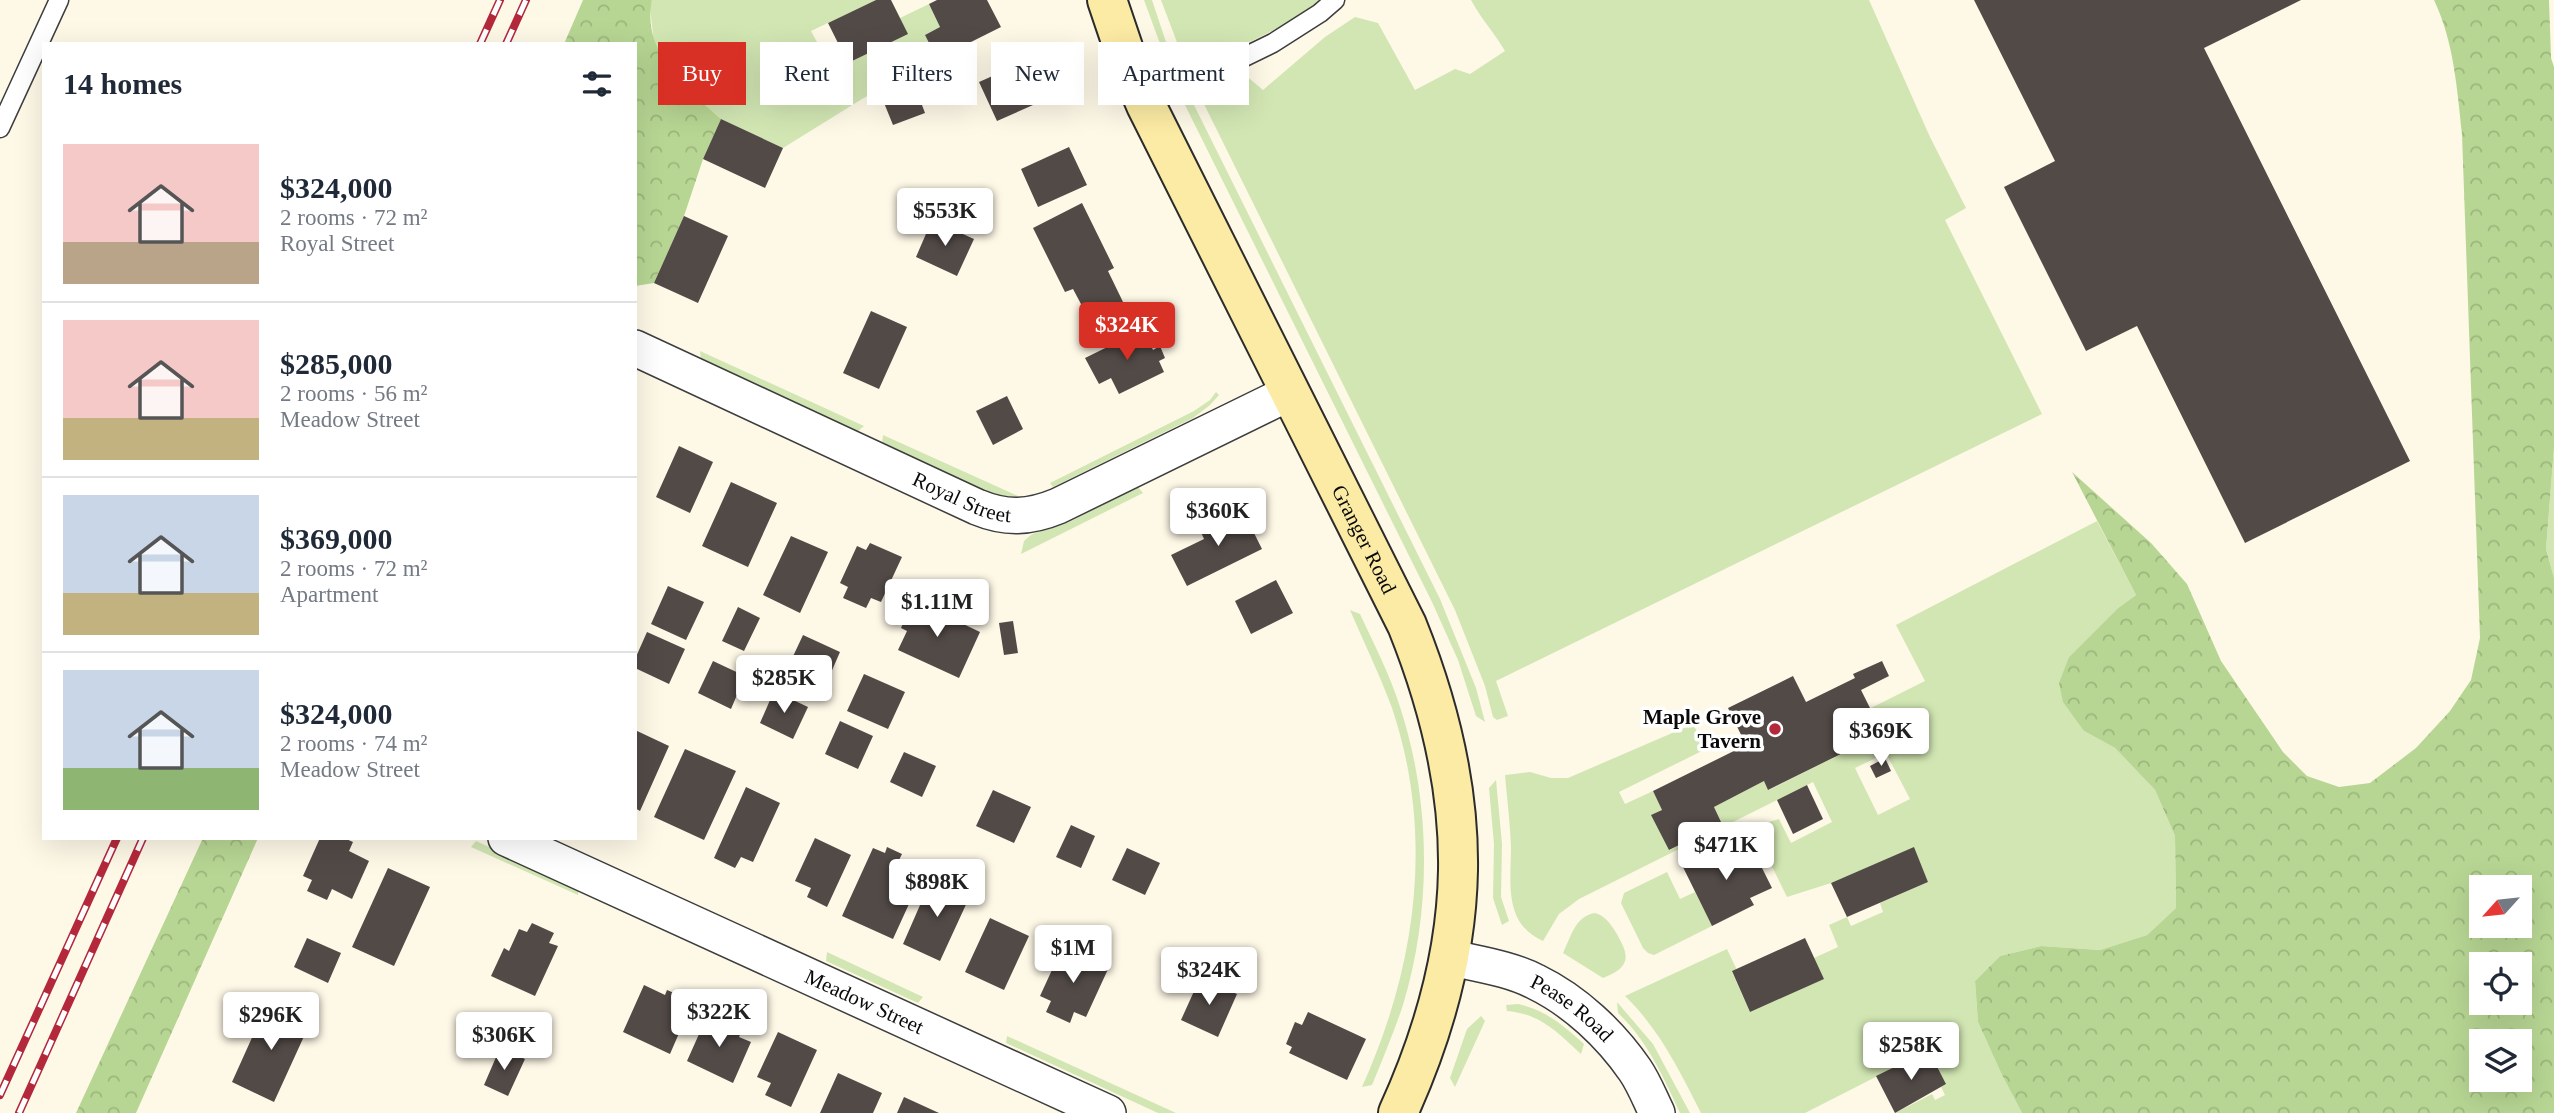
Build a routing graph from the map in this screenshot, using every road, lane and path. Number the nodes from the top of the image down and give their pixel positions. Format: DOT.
graph roads {
  1 [pos="59,0"];
  2 [pos="1107,0"];
  3 [pos="1335,0"];
  4 [pos="1146,106"];
  5 [pos="0,128"];
  6 [pos="637,349"];
  7 [pos="1289,393"];
  8 [pos="510,840"];
  9 [pos="1448,957"];
  10 [pos="1108,1113"];
  11 [pos="1398,1113"];
  12 [pos="1657,1113"];
  1 -- 5 [label="lane"];
  2 -- 4 [label="street, Granger Road"];
  3 -- 4 [label="lane"];
  4 -- 7 [label="street, Granger Road"];
  6 -- 7 [label="street, Royal Street"];
  7 -- 9 [label="street, Granger Road"];
  8 -- 10 [label="street, Meadow Street"];
  9 -- 11 [label="street, Granger Road"];
  9 -- 12 [label="street, Pease Road"];
}
